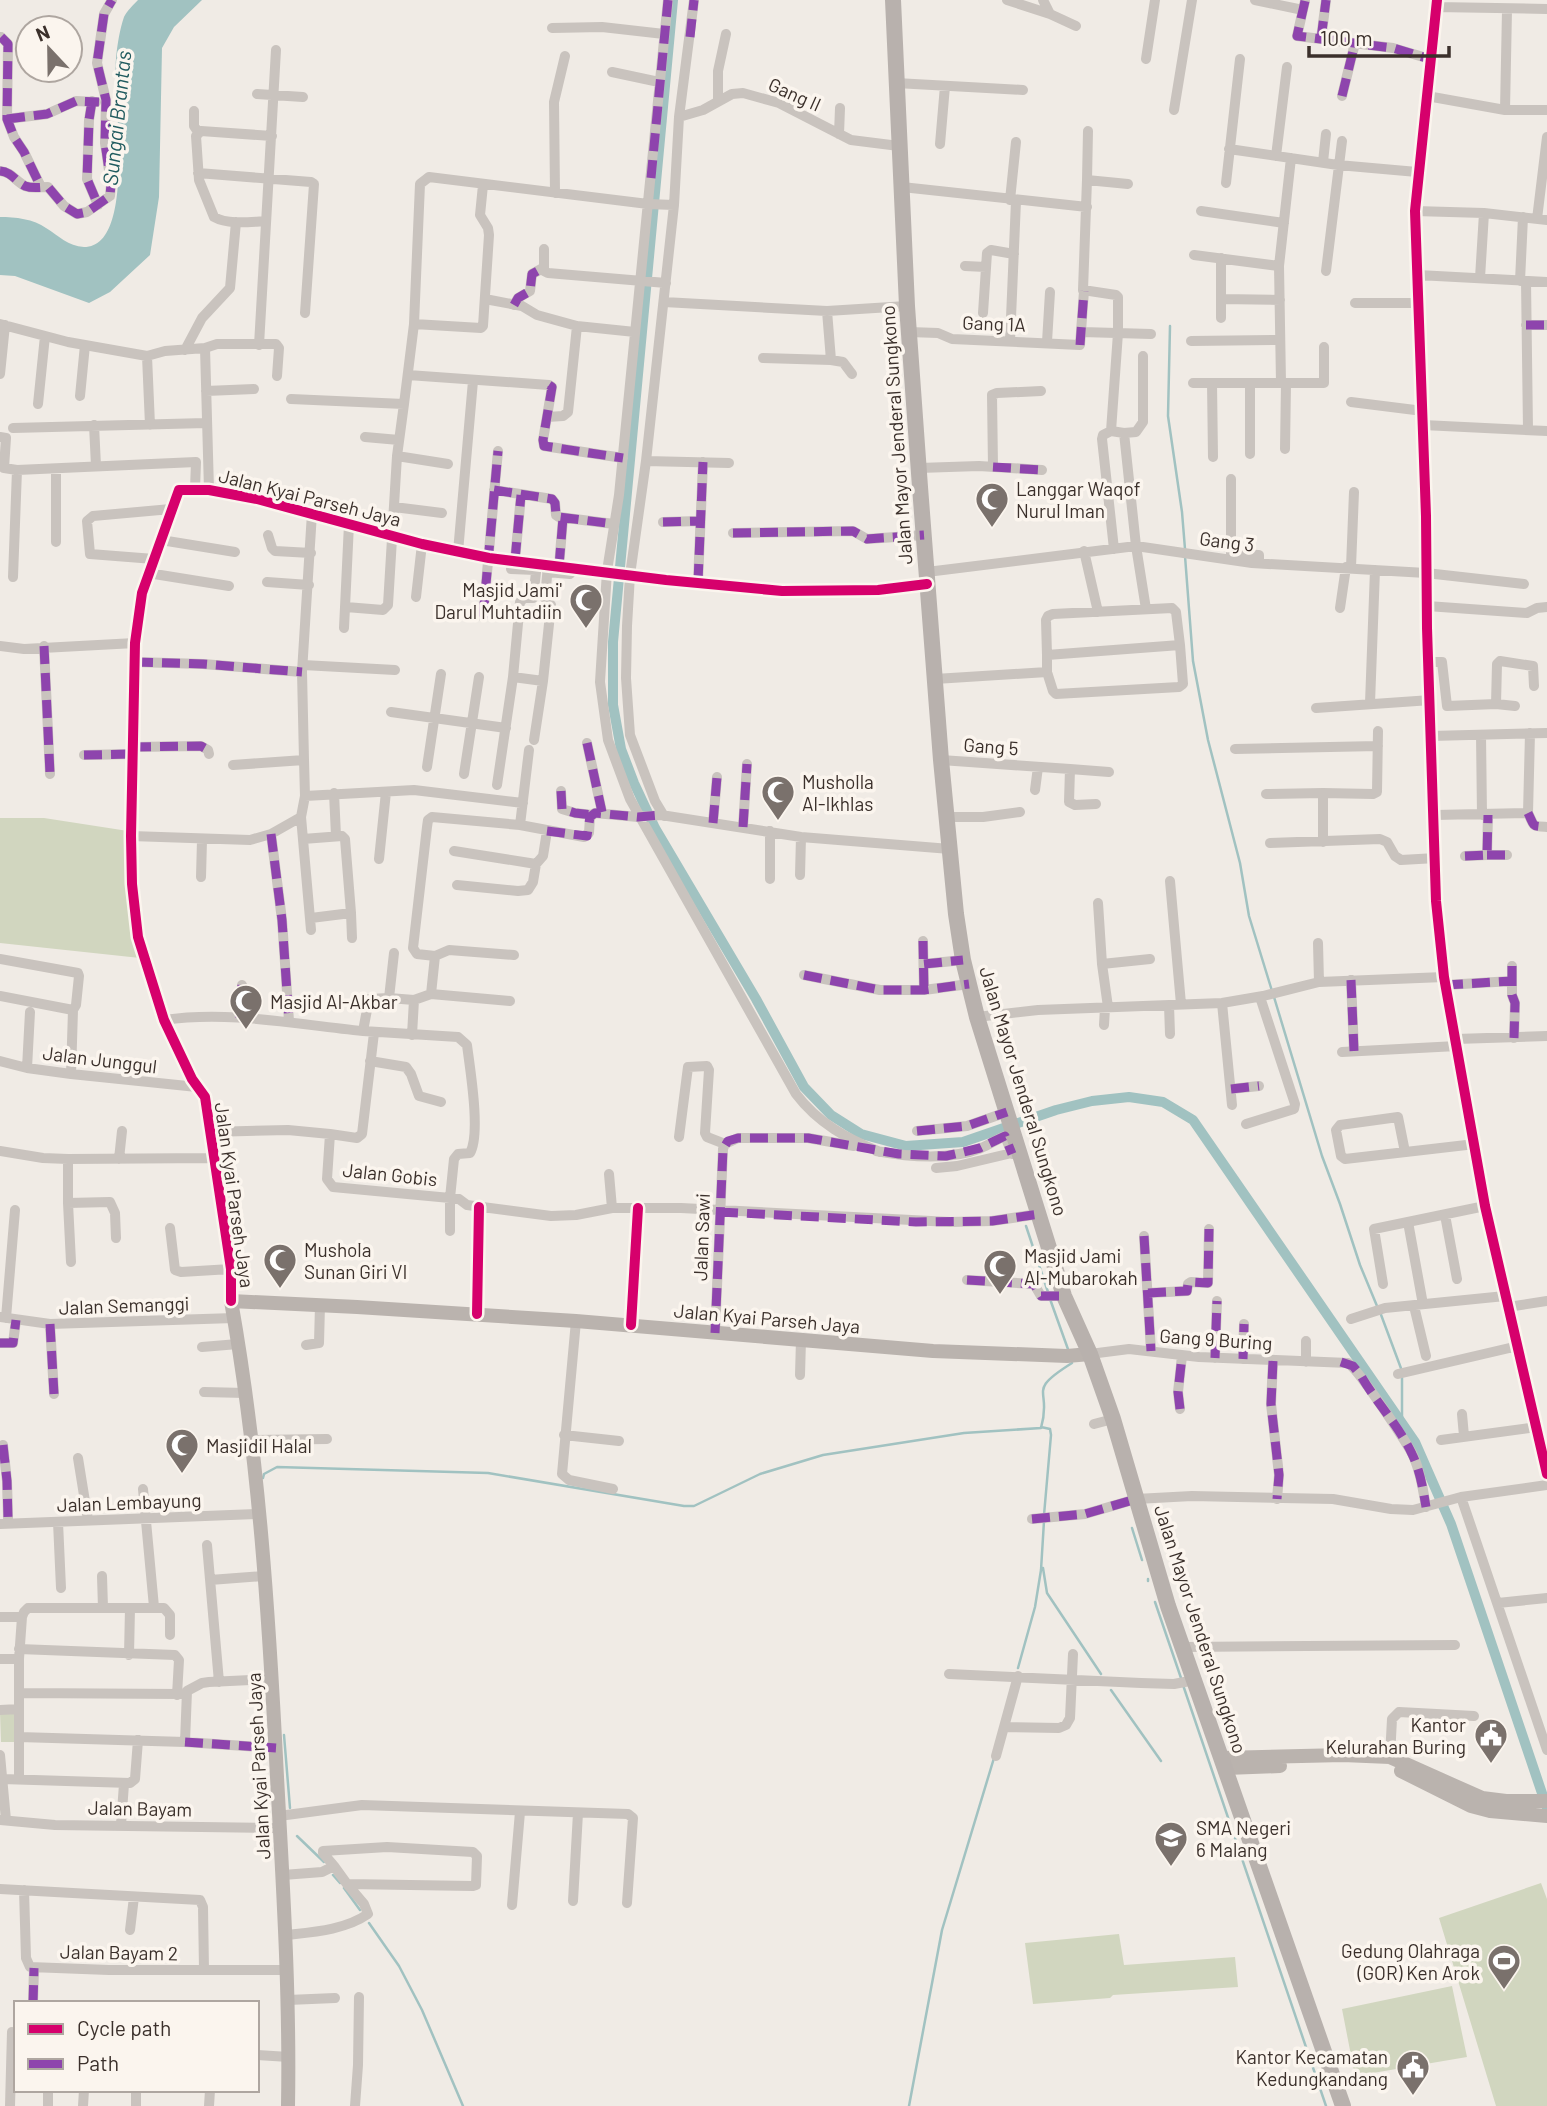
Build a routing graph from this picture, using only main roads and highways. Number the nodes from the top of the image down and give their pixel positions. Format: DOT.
graph roads {
  1 [pos="893,0"];
  2 [pos="1090,1354"];
  3 [pos="1224,1763"];
  4 [pos="1547,1801"];
  5 [pos="1541,1816"];
  6 [pos="288,2106"];
  7 [pos="1343,2106"];
  1 -- 2 [label="main road, Jalan Mayor Jenderal Sungkono"];
  2 -- 3 [label="main road, Jalan Mayor Jenderal Sungkono"];
  2 -- 6 [label="main road, Jalan Kyai Parseh Jaya"];
  3 -- 4 [label="main road"];
  3 -- 5 [label="main road"];
  3 -- 7 [label="main road, Jalan Mayor Jenderal Sungkono"];
}
